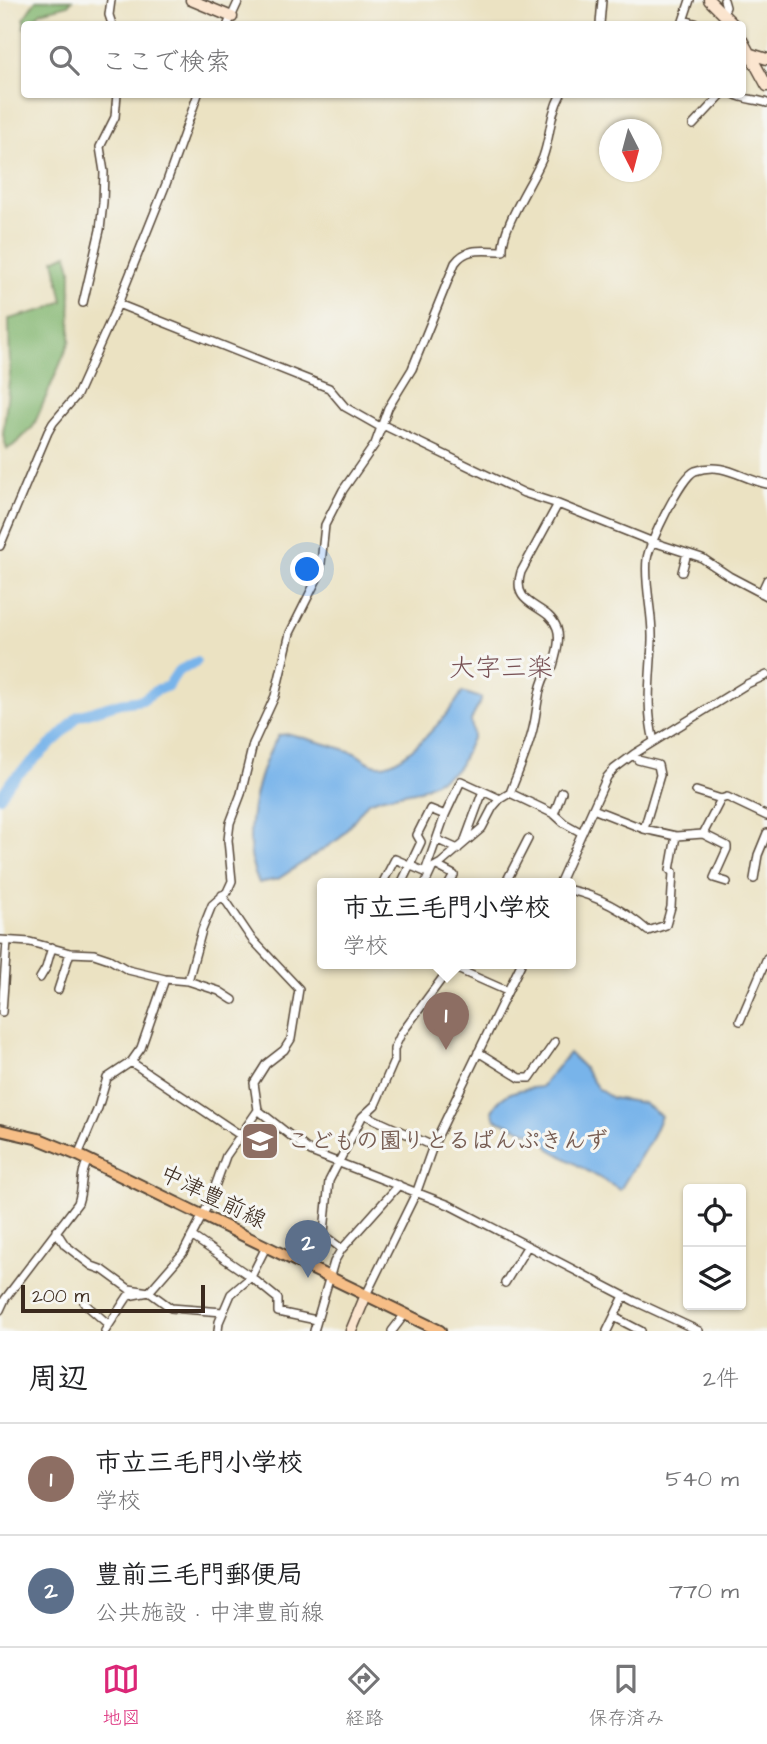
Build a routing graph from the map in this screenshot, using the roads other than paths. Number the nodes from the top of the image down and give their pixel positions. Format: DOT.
graph roads {
  1 [pos="111,0"];
  2 [pos="191,0"];
  3 [pos="239,0"];
  4 [pos="602,0"];
  5 [pos="690,0"];
  6 [pos="709,0"];
  7 [pos="724,0"];
  8 [pos="723,13"];
  9 [pos="111,21"];
  10 [pos="230,21"];
  11 [pos="600,21"];
  12 [pos="683,21"];
  13 [pos="730,21"];
  14 [pos="746,45"];
  15 [pos="751,54"];
  16 [pos="767,60"];
  17 [pos="767,86"];
  18 [pos="117,98"];
  19 [pos="197,98"];
  20 [pos="559,98"];
  21 [pos="718,98"];
  22 [pos="740,98"];
  23 [pos="767,103"];
  24 [pos="692,125"];
  25 [pos="83,303"];
  26 [pos="118,304"];
  27 [pos="382,427"];
  28 [pos="767,484"];
  29 [pos="558,504"];
  30 [pos="653,542"];
  31 [pos="0,546"];
  32 [pos="687,553"];
  33 [pos="682,572"];
  34 [pos="767,580"];
  35 [pos="764,594"];
  36 [pos="767,675"];
  37 [pos="654,741"];
  38 [pos="634,754"];
  39 [pos="696,790"];
  40 [pos="483,791"];
  41 [pos="562,792"];
  42 [pos="510,793"];
  43 [pos="500,799"];
  44 [pos="721,799"];
  45 [pos="593,809"];
  46 [pos="554,814"];
  47 [pos="445,815"];
  48 [pos="767,816"];
  49 [pos="644,829"];
  50 [pos="582,833"];
  51 [pos="767,833"];
  52 [pos="703,834"];
  53 [pos="676,836"];
  54 [pos="528,839"];
  55 [pos="438,840"];
  56 [pos="461,845"];
  57 [pos="410,867"];
  58 [pos="431,869"];
  59 [pos="385,878"];
  60 [pos="404,878"];
  61 [pos="427,878"];
  62 [pos="453,878"];
  63 [pos="509,878"];
  64 [pos="562,878"];
  65 [pos="754,879"];
  66 [pos="727,882"];
  67 [pos="576,892"];
  68 [pos="222,895"];
  69 [pos="4,941"];
  70 [pos="52,947"];
  71 [pos="70,953"];
  72 [pos="767,958"];
  73 [pos="452,969"];
  74 [pos="457,969"];
  75 [pos="518,969"];
  76 [pos="40,978"];
  77 [pos="165,979"];
  78 [pos="188,981"];
  79 [pos="58,990"];
  80 [pos="507,991"];
  81 [pos="233,1000"];
  82 [pos="2,1012"];
  83 [pos="740,1021"];
  84 [pos="555,1042"];
  85 [pos="478,1052"];
  86 [pos="131,1062"];
  87 [pos="258,1110"];
  88 [pos="365,1115"];
  89 [pos="0,1130"];
  90 [pos="240,1135"];
  91 [pos="433,1146"];
  92 [pos="83,1158"];
  93 [pos="338,1164"];
  94 [pos="399,1185"];
  95 [pos="416,1191"];
  96 [pos="203,1215"];
  97 [pos="56,1231"];
  98 [pos="193,1237"];
  99 [pos="266,1247"];
  100 [pos="527,1247"];
  101 [pos="342,1249"];
  102 [pos="251,1277"];
  103 [pos="330,1277"];
  104 [pos="505,1283"];
  105 [pos="149,1292"];
  106 [pos="366,1296"];
  107 [pos="624,1296"];
  108 [pos="84,1303"];
  109 [pos="0,1311"];
  110 [pos="223,1312"];
  111 [pos="405,1314"];
  112 [pos="614,1317"];
  113 [pos="316,1320"];
  114 [pos="107,1328"];
  115 [pos="218,1331"];
  116 [pos="314,1331"];
  117 [pos="351,1331"];
  118 [pos="392,1331"];
  119 [pos="440,1331"];
  120 [pos="607,1331"];
  121 [pos="641,1331"];
  122 [pos="699,1331"];
  1 -- 9 [label="street"];
  2 -- 10 [label="street"];
  3 -- 10 [label="street"];
  4 -- 11 [label="street"];
  5 -- 12 [label="street"];
  6 -- 8 [label="street"];
  7 -- 8 [label="street"];
  8 -- 13 [label="street"];
  14 -- 15 [label="street"];
  15 -- 16 [label="street"];
  15 -- 17 [label="street"];
  18 -- 25 [label="street"];
  19 -- 26 [label="street"];
  20 -- 27 [label="street"];
  21 -- 24 [label="street"];
  22 -- 23 [label="street"];
  26 -- 27 [label="street"];
  26 -- 31 [label="street"];
  27 -- 29 [label="street"];
  27 -- 68 [label="street"];
  28 -- 30 [label="street"];
  29 -- 30 [label="street"];
  29 -- 42 [label="street"];
  30 -- 32 [label="street"];
  30 -- 37 [label="street"];
  32 -- 33 [label="street"];
  32 -- 35 [label="street"];
  34 -- 35 [label="street"];
  36 -- 37 [label="street"];
  37 -- 38 [label="street"];
  38 -- 45 [label="street"];
  38 -- 49 [label="street"];
  39 -- 44 [label="street"];
  40 -- 43 [label="street"];
  40 -- 47 [label="street"];
  40 -- 56 [label="street"];
  41 -- 46 [label="street"];
  42 -- 43 [label="street"];
  42 -- 46 [label="street"];
  43 -- 56 [label="street"];
  44 -- 48 [label="street"];
  44 -- 52 [label="street"];
  45 -- 49 [label="street"];
  45 -- 50 [label="street"];
  46 -- 50 [label="street"];
  47 -- 55 [label="street"];
  47 -- 57 [label="street"];
  49 -- 53 [label="street"];
  50 -- 64 [label="street"];
  51 -- 65 [label="street"];
  52 -- 53 [label="street"];
  52 -- 66 [label="street"];
  53 -- 67 [label="street"];
  54 -- 63 [label="street"];
  55 -- 56 [label="street"];
  55 -- 58 [label="street"];
  56 -- 58 [label="street"];
  57 -- 58 [label="street"];
  57 -- 59 [label="street"];
  57 -- 60 [label="street"];
  58 -- 61 [label="street"];
  58 -- 62 [label="street"];
  68 -- 78 [label="street"];
  68 -- 87 [label="street"];
  69 -- 70 [label="street"];
  69 -- 82 [label="street"];
  70 -- 71 [label="street"];
  70 -- 76 [label="street"];
  71 -- 77 [label="street"];
  71 -- 79 [label="street"];
  72 -- 83 [label="street"];
  73 -- 88 [label="street"];
  74 -- 80 [label="street"];
  75 -- 80 [label="street"];
  77 -- 78 [label="street"];
  77 -- 86 [label="street"];
  78 -- 81 [label="street"];
  80 -- 85 [label="street"];
  84 -- 85 [label="street"];
  85 -- 91 [label="street"];
  86 -- 90 [label="street"];
  86 -- 92 [label="street"];
  87 -- 90 [label="street"];
  87 -- 93 [label="street"];
  88 -- 91 [label="street"];
  88 -- 93 [label="street"];
  89 -- 92 [label="main road, 中津豊前線"];
  90 -- 96 [label="street"];
  91 -- 95 [label="street"];
  92 -- 96 [label="main road, 中津豊前線"];
  92 -- 97 [label="street"];
  93 -- 94 [label="street"];
  93 -- 101 [label="street"];
  94 -- 95 [label="street"];
  94 -- 101 [label="street"];
  95 -- 100 [label="street"];
  95 -- 106 [label="street"];
  96 -- 98 [label="street"];
  96 -- 99 [label="main road, 中津豊前線"];
  97 -- 105 [label="street"];
  97 -- 109 [label="street"];
  98 -- 102 [label="street"];
  98 -- 105 [label="street"];
  99 -- 102 [label="street"];
  99 -- 103 [label="main road, 中津豊前線"];
  100 -- 104 [label="street"];
  100 -- 107 [label="street"];
  101 -- 103 [label="street"];
  102 -- 110 [label="street"];
  102 -- 113 [label="street"];
  103 -- 106 [label="main road, 中津豊前線"];
  103 -- 113 [label="street"];
  105 -- 110 [label="street"];
  105 -- 114 [label="street"];
  106 -- 111 [label="main road, 中津豊前線"];
  106 -- 117 [label="street"];
  107 -- 112 [label="street"];
  107 -- 122 [label="street"];
  108 -- 114 [label="street"];
  110 -- 115 [label="street"];
  111 -- 118 [label="street"];
  111 -- 119 [label="main road, 中津豊前線"];
  112 -- 120 [label="street"];
  112 -- 121 [label="street"];
  113 -- 116 [label="street"];
}
